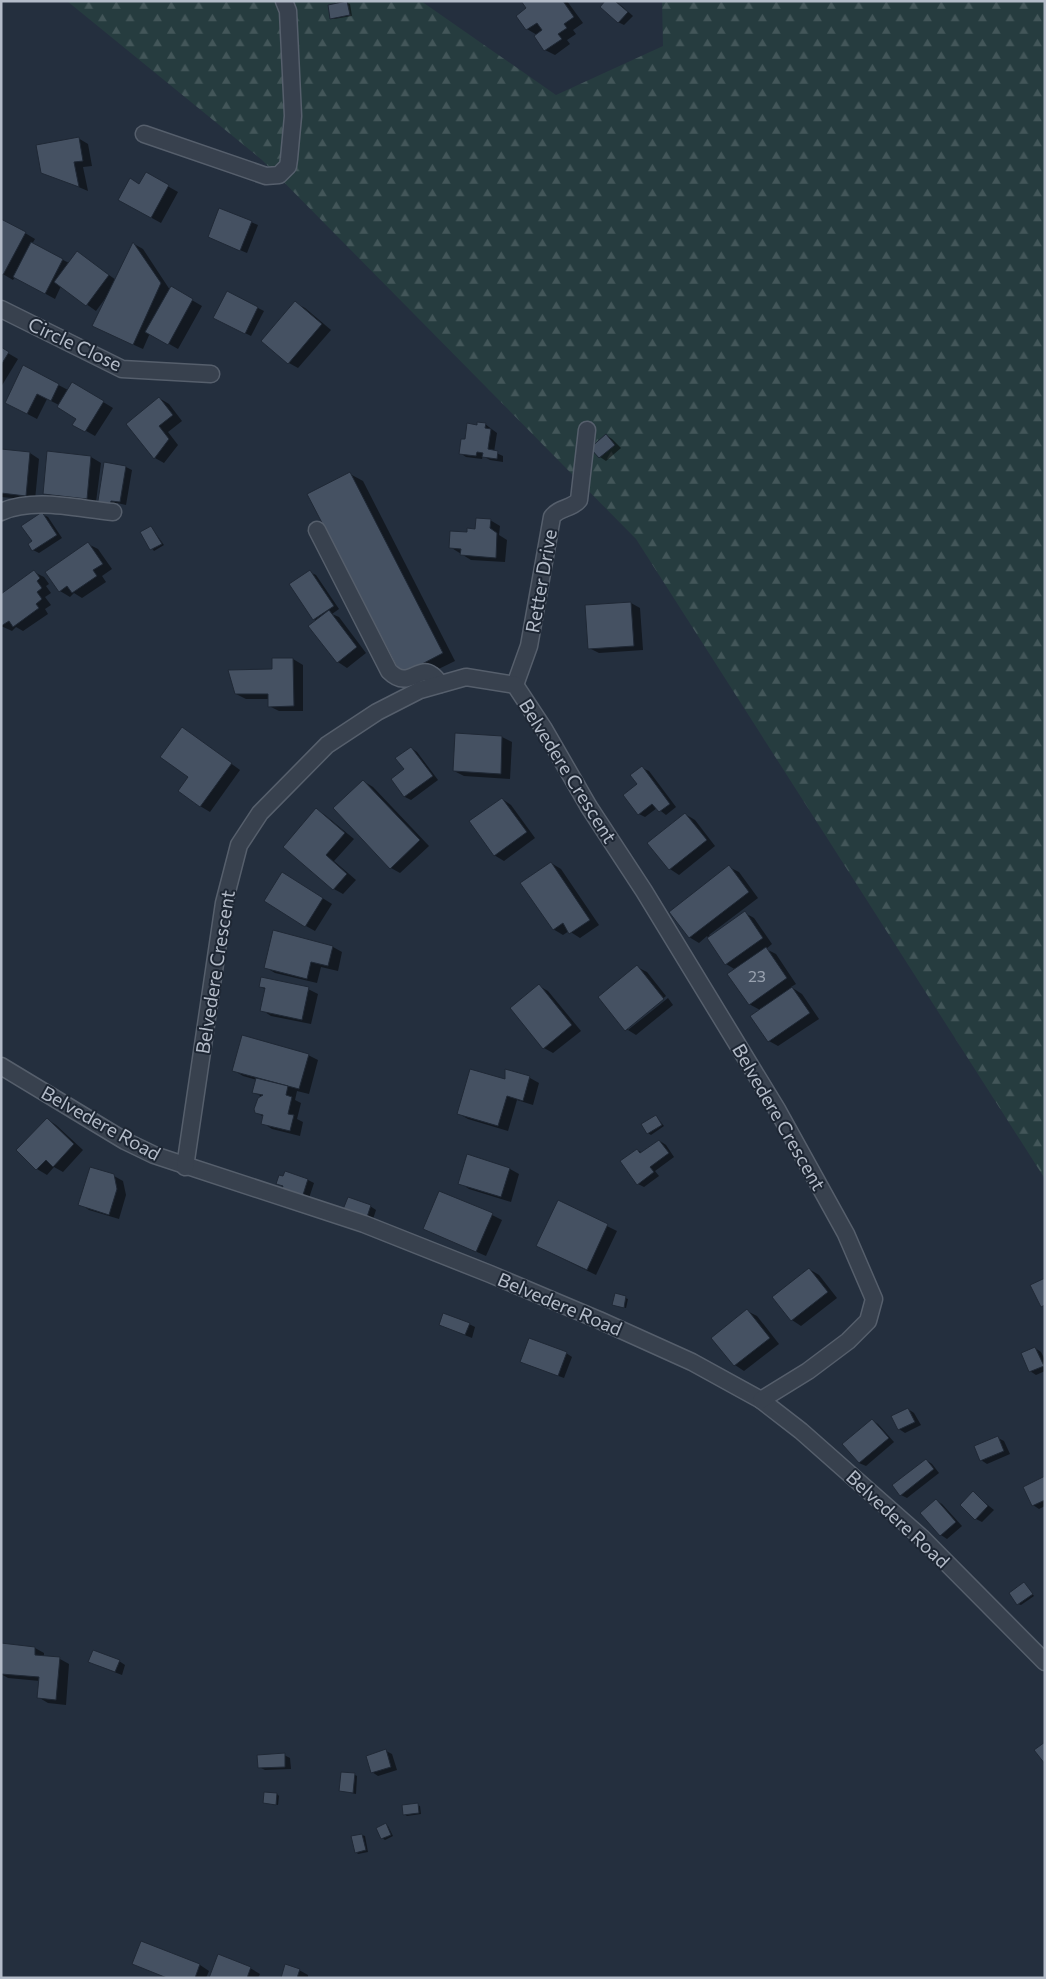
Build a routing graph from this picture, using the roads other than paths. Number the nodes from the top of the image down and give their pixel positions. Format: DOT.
graph roads {
  1 [pos="284,1"];
  2 [pos="144,134"];
  3 [pos="1,309"];
  4 [pos="210,374"];
  5 [pos="587,430"];
  6 [pos="1,512"];
  7 [pos="113,512"];
  8 [pos="317,530"];
  9 [pos="440,684"];
  10 [pos="515,685"];
  11 [pos="1,1066"];
  12 [pos="185,1166"];
  13 [pos="761,1400"];
  14 [pos="1045,1662"];
  1 -- 2 [label="street"];
  3 -- 4 [label="street, Circle Close"];
  5 -- 10 [label="street, Retter Drive"];
  6 -- 7 [label="street"];
  8 -- 9 [label="street"];
  9 -- 10 [label="street, Belvedere Crescent"];
  9 -- 12 [label="street, Belvedere Crescent"];
  10 -- 13 [label="street, Belvedere Crescent"];
  11 -- 12 [label="street, Belvedere Road"];
  12 -- 13 [label="street, Belvedere Road"];
  13 -- 14 [label="street, Belvedere Road"];
}
